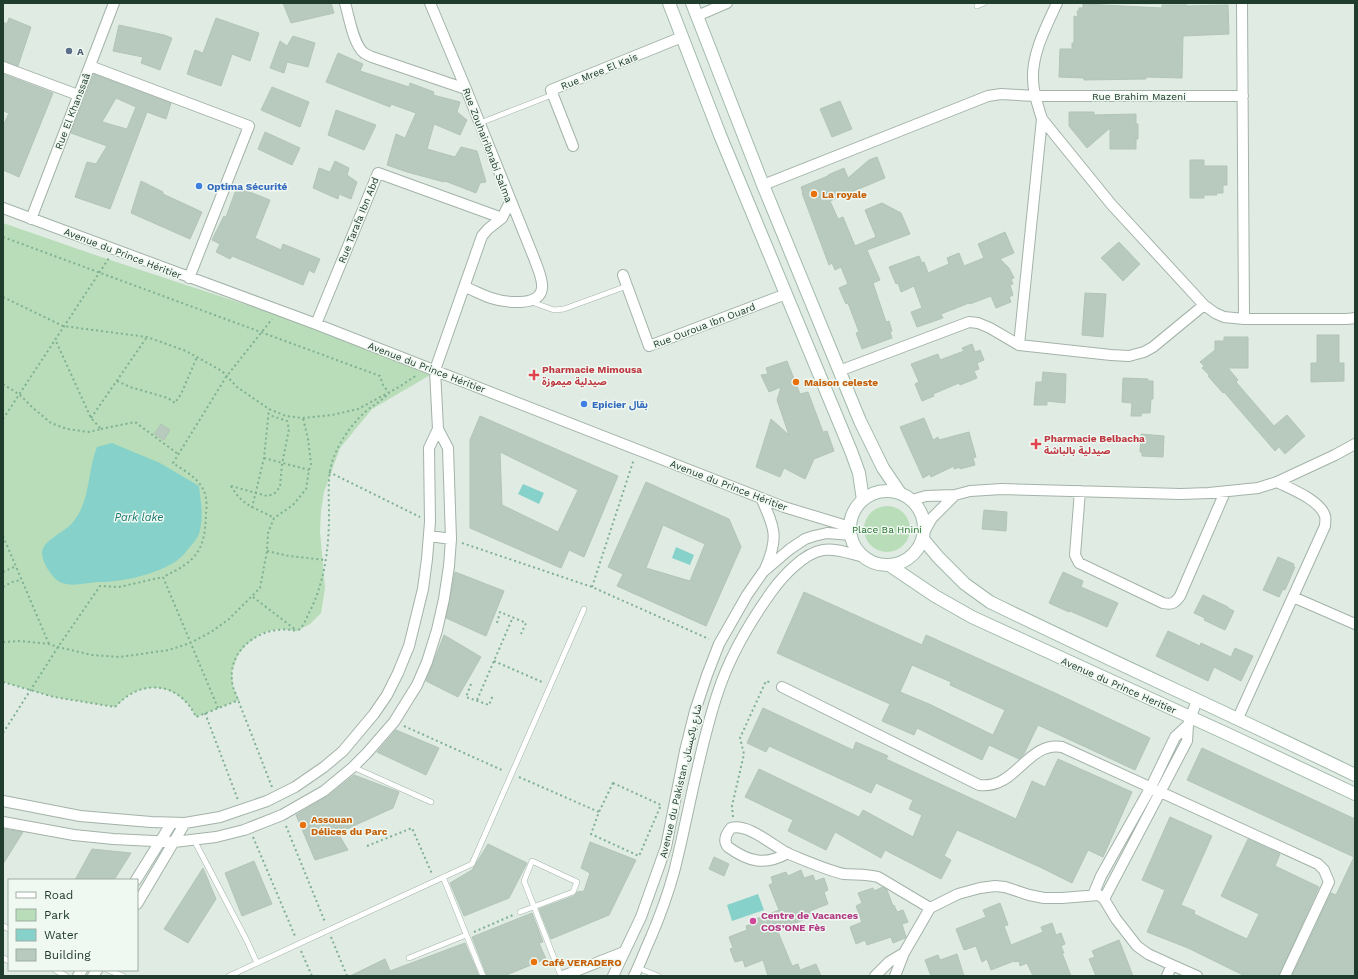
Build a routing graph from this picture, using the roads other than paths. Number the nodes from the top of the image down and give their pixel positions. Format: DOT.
graph roads {
  1 [pos="114,3"];
  2 [pos="345,3"];
  3 [pos="430,3"];
  4 [pos="669,3"];
  5 [pos="692,3"];
  6 [pos="727,3"];
  7 [pos="984,3"];
  8 [pos="1057,3"];
  9 [pos="1242,3"];
  10 [pos="977,6"];
  11 [pos="697,16"];
  12 [pos="682,37"];
  13 [pos="90,66"];
  14 [pos="3,67"];
  15 [pos="466,89"];
  16 [pos="78,95"];
  17 [pos="552,95"];
  18 [pos="1035,96"];
  19 [pos="1243,96"];
  20 [pos="1042,119"];
  21 [pos="480,123"];
  22 [pos="573,146"];
  23 [pos="763,185"];
  24 [pos="510,202"];
  25 [pos="3,208"];
  26 [pos="502,218"];
  27 [pos="31,219"];
  28 [pos="623,275"];
  29 [pos="189,278"];
  30 [pos="626,286"];
  31 [pos="465,287"];
  32 [pos="786,294"];
  33 [pos="528,301"];
  34 [pos="1204,305"];
  35 [pos="1355,318"];
  36 [pos="1244,320"];
  37 [pos="316,324"];
  38 [pos="1019,345"];
  39 [pos="432,369"];
  40 [pos="839,371"];
  41 [pos="438,429"];
  42 [pos="1355,444"];
  43 [pos="1277,482"];
  44 [pos="1080,491"];
  45 [pos="1225,492"];
  46 [pos="900,493"];
  47 [pos="955,495"];
  48 [pos="761,498"];
  49 [pos="863,500"];
  50 [pos="912,500"];
  51 [pos="850,531"];
  52 [pos="924,535"];
  53 [pos="430,536"];
  54 [pos="451,539"];
  55 [pos="864,557"];
  56 [pos="889,565"];
  57 [pos="763,572"];
  58 [pos="1293,597"];
  59 [pos="584,609"];
  60 [pos="1355,624"];
  61 [pos="782,687"];
  62 [pos="1197,700"];
  63 [pos="1238,718"];
  64 [pos="1189,721"];
  65 [pos="353,767"];
  66 [pos="1355,775"];
  67 [pos="1151,787"];
  68 [pos="1161,792"];
  69 [pos="1355,794"];
  70 [pos="3,801"];
  71 [pos="431,802"];
  72 [pos="3,822"];
  73 [pos="185,823"];
  74 [pos="171,824"];
  75 [pos="194,840"];
  76 [pos="160,841"];
  77 [pos="174,842"];
  78 [pos="788,853"];
  79 [pos="443,877"];
  80 [pos="137,879"];
  81 [pos="1093,895"];
  82 [pos="1104,899"];
  83 [pos="138,902"];
  84 [pos="533,906"];
  85 [pos="930,908"];
  86 [pos="520,912"];
  87 [pos="466,935"];
  88 [pos="624,952"];
  89 [pos="904,953"];
  90 [pos="409,958"];
  91 [pos="257,963"];
  92 [pos="1172,965"];
  93 [pos="57,971"];
  94 [pos="110,971"];
  95 [pos="636,972"];
  96 [pos="66,976"];
  97 [pos="123,976"];
  98 [pos="229,976"];
  99 [pos="483,976"];
  100 [pos="562,976"];
  101 [pos="613,976"];
  102 [pos="657,976"];
  103 [pos="875,976"];
  104 [pos="896,976"];
  105 [pos="1167,976"];
  106 [pos="1197,976"];
  107 [pos="1284,976"];
  1 -- 13 [label="street, Rue El Khanssaâ"];
  2 -- 15 [label="street"];
  3 -- 15 [label="street, Rue Zouhairibnabi Salma"];
  4 -- 12 [label="main road"];
  5 -- 11 [label="main road"];
  6 -- 11 [label="street"];
  7 -- 10 [label="lane"];
  8 -- 18 [label="street"];
  9 -- 19 [label="street"];
  11 -- 23 [label="main road"];
  12 -- 17 [label="street, Rue Mree El Kais"];
  12 -- 32 [label="main road"];
  13 -- 16 [label="street, Rue El Khanssaâ"];
  13 -- 29 [label="street"];
  14 -- 16 [label="street"];
  15 -- 21 [label="street, Rue Zouhairibnabi Salma"];
  16 -- 27 [label="street, Rue El Khanssaâ"];
  17 -- 21 [label="lane"];
  17 -- 22 [label="street, Rue Mree El Kais"];
  18 -- 19 [label="street, Rue Brahim Mazeni"];
  18 -- 20 [label="street"];
  18 -- 23 [label="street, Rue Brahim Mazeni"];
  19 -- 36 [label="street"];
  20 -- 34 [label="street"];
  20 -- 38 [label="street"];
  21 -- 24 [label="street, Rue Zouhairibnabi Salma"];
  23 -- 40 [label="main road"];
  24 -- 26 [label="street"];
  24 -- 33 [label="street, Rue Zouhairibnabi Salma"];
  25 -- 27 [label="street, Avenue du Prince Héritier"];
  26 -- 31 [label="street"];
  26 -- 37 [label="street, Rue Tarafa Ibn Abd"];
  27 -- 29 [label="street, Avenue du Prince Héritier"];
  28 -- 30 [label="street, Rue Ouroua Ibn Ouard"];
  29 -- 37 [label="street, Avenue du Prince Héritier"];
  30 -- 32 [label="street, Rue Ouroua Ibn Ouard"];
  30 -- 33 [label="lane"];
  31 -- 33 [label="street"];
  31 -- 39 [label="street"];
  32 -- 49 [label="main road"];
  34 -- 36 [label="street"];
  34 -- 38 [label="street"];
  35 -- 36 [label="street"];
  37 -- 39 [label="street, Avenue du Prince Héritier"];
  38 -- 40 [label="street"];
  39 -- 41 [label="street"];
  39 -- 48 [label="street, Avenue du Prince Héritier"];
  40 -- 46 [label="main road"];
  41 -- 53 [label="street"];
  41 -- 54 [label="street"];
  42 -- 43 [label="street"];
  43 -- 45 [label="street"];
  43 -- 58 [label="street"];
  44 -- 45 [label="street"];
  44 -- 45 [label="street"];
  44 -- 47 [label="street"];
  46 -- 49 [label="main road"];
  46 -- 50 [label="main road"];
  47 -- 50 [label="street"];
  47 -- 52 [label="street"];
  48 -- 51 [label="street, Avenue du Prince Héritier"];
  48 -- 57 [label="street"];
  49 -- 51 [label="main road"];
  50 -- 52 [label="main road"];
  51 -- 55 [label="main road"];
  51 -- 57 [label="street, Avenue du Pakistan شارع باكيستان"];
  52 -- 56 [label="main road"];
  52 -- 62 [label="main road"];
  53 -- 54 [label="street"];
  53 -- 73 [label="street"];
  54 -- 65 [label="street"];
  55 -- 56 [label="main road"];
  55 -- 95 [label="street, Avenue du Pakistan شارع باكيستان"];
  56 -- 64 [label="main road, Avenue du Prince Heritier"];
  57 -- 88 [label="street, Avenue du Pakistan شارع باكيستان"];
  58 -- 60 [label="street"];
  58 -- 63 [label="street"];
  59 -- 79 [label="lane"];
  61 -- 67 [label="street"];
  62 -- 63 [label="main road"];
  62 -- 64 [label="street"];
  63 -- 66 [label="main road"];
  64 -- 67 [label="street"];
  64 -- 68 [label="street"];
  64 -- 69 [label="main road, Avenue du Prince Heritier"];
  65 -- 71 [label="lane"];
  65 -- 75 [label="street"];
  67 -- 68 [label="street"];
  67 -- 81 [label="street"];
  68 -- 82 [label="street"];
  68 -- 107 [label="street"];
  70 -- 74 [label="street"];
  72 -- 76 [label="street"];
  73 -- 74 [label="street"];
  73 -- 77 [label="street"];
  74 -- 76 [label="street"];
  75 -- 77 [label="street"];
  75 -- 91 [label="lane"];
  76 -- 77 [label="street"];
  76 -- 80 [label="street"];
  77 -- 83 [label="street"];
  78 -- 78 [label="street"];
  78 -- 85 [label="street"];
  79 -- 87 [label="lane"];
  79 -- 91 [label="lane"];
  81 -- 82 [label="street"];
  81 -- 85 [label="street"];
  82 -- 92 [label="street"];
  84 -- 84 [label="lane"];
  84 -- 86 [label="lane"];
  84 -- 100 [label="lane"];
  85 -- 89 [label="street"];
  87 -- 90 [label="lane"];
  87 -- 99 [label="lane"];
  88 -- 100 [label="street"];
  88 -- 101 [label="street, Avenue du Pakistan شارع باكيستان"];
  89 -- 103 [label="street"];
  89 -- 104 [label="street"];
  91 -- 98 [label="lane"];
  92 -- 105 [label="street"];
  92 -- 106 [label="street"];
  93 -- 96 [label="lane"];
  94 -- 97 [label="lane"];
  95 -- 102 [label="lane"];
}
